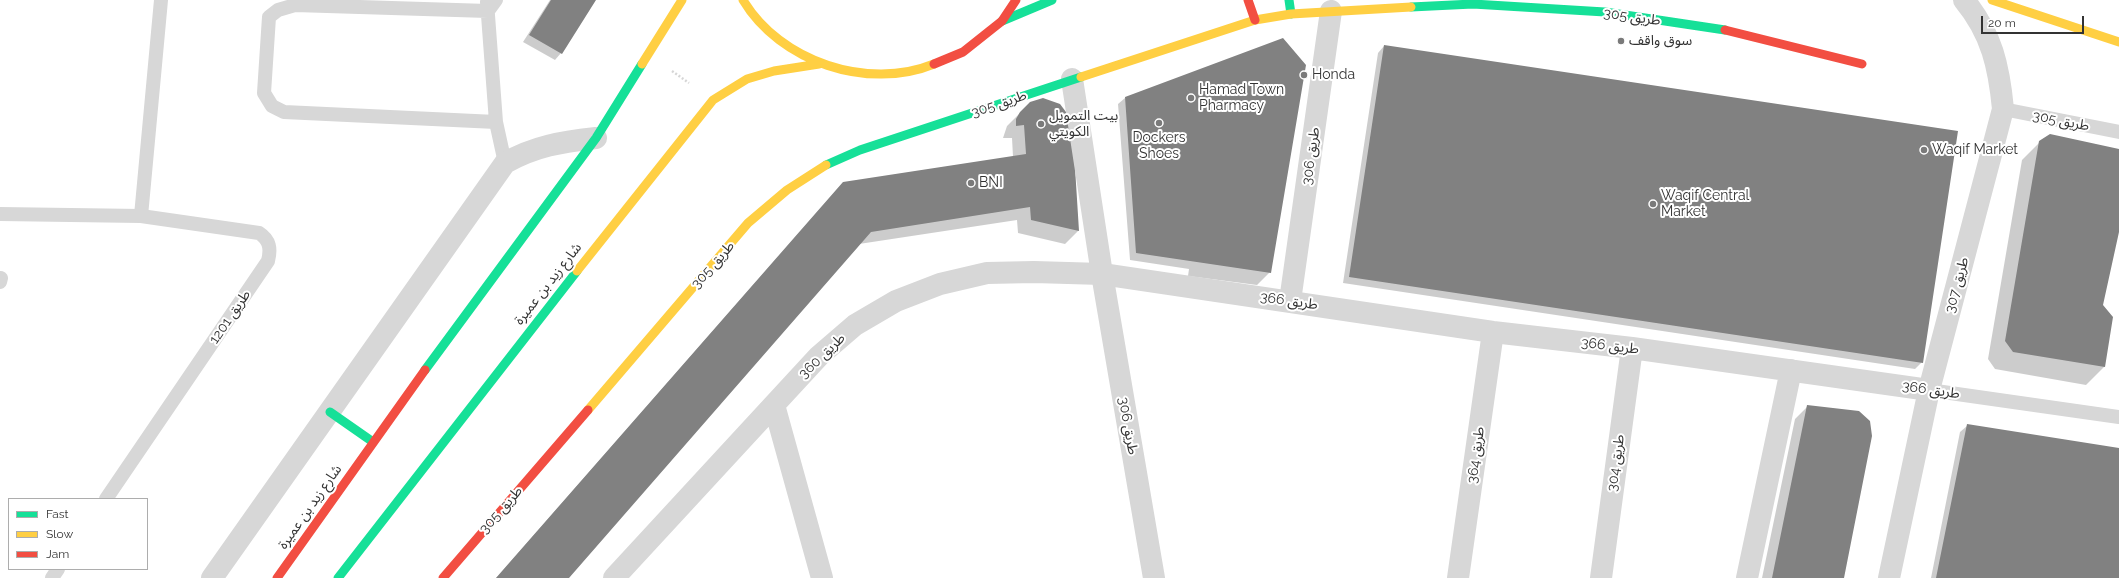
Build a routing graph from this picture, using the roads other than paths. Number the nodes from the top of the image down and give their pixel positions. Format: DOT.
graph roads {
  1 [pos="161,0"];
  2 [pos="682,0"];
  3 [pos="743,0"];
  4 [pos="1016,0"];
  5 [pos="1052,0"];
  6 [pos="1248,0"];
  7 [pos="1289,0"];
  8 [pos="1964,0"];
  9 [pos="1992,0"];
  10 [pos="490,4"];
  11 [pos="1331,11"];
  12 [pos="1291,14"];
  13 [pos="1255,20"];
  14 [pos="1002,21"];
  15 [pos="2119,42"];
  16 [pos="819,64"];
  17 [pos="1862,64"];
  18 [pos="1072,79"];
  19 [pos="2003,109"];
  20 [pos="496,122"];
  21 [pos="2119,132"];
  22 [pos="596,138"];
  23 [pos="504,163"];
  24 [pos="0,214"];
  25 [pos="141,216"];
  26 [pos="1102,274"];
  27 [pos="1290,301"];
  28 [pos="1493,332"];
  29 [pos="1632,348"];
  30 [pos="1791,370"];
  31 [pos="1929,390"];
  32 [pos="774,405"];
  33 [pos="330,412"];
  34 [pos="2119,417"];
  35 [pos="373,442"];
  36 [pos="107,498"];
  37 [pos="212,578"];
  38 [pos="277,578"];
  39 [pos="338,578"];
  40 [pos="443,578"];
  41 [pos="614,578"];
  42 [pos="822,578"];
  43 [pos="1154,578"];
  44 [pos="1458,578"];
  45 [pos="1601,578"];
  46 [pos="1747,578"];
  47 [pos="1889,578"];
  1 -- 25 [label="lane"];
  2 -- 22 [label="street, شارع زيد بن عميرة"];
  3 -- 16 [label="street"];
  4 -- 14 [label="street"];
  5 -- 14 [label="street"];
  6 -- 13 [label="street"];
  7 -- 12 [label="street"];
  8 -- 19 [label="street, طريق 307"];
  9 -- 15 [label="street"];
  10 -- 20 [label="lane"];
  10 -- 20 [label="lane"];
  11 -- 12 [label="street, طريق 305"];
  11 -- 17 [label="street, طريق 305"];
  11 -- 27 [label="street, طريق 306"];
  12 -- 13 [label="street, طريق 305"];
  13 -- 18 [label="street, طريق 305"];
  14 -- 16 [label="street"];
  16 -- 39 [label="street, شارع زيد بن عميرة"];
  18 -- 26 [label="street"];
  18 -- 40 [label="street, طريق 305"];
  19 -- 21 [label="lane, طريق 305"];
  19 -- 31 [label="street, طريق 307"];
  20 -- 23 [label="lane"];
  22 -- 23 [label="street"];
  22 -- 35 [label="street, شارع زيد بن عميرة"];
  23 -- 33 [label="street"];
  24 -- 25 [label="lane, طريق 1201"];
  25 -- 36 [label="lane, طريق 1201"];
  26 -- 27 [label="street, طريق 366"];
  26 -- 32 [label="street, طريق 360"];
  26 -- 43 [label="street, طريق 306"];
  27 -- 28 [label="street, طريق 366"];
  28 -- 29 [label="street, طريق 366"];
  28 -- 44 [label="street, طريق 364"];
  29 -- 30 [label="street, طريق 366"];
  29 -- 45 [label="street, طريق 304"];
  30 -- 31 [label="street, طريق 366"];
  30 -- 46 [label="street"];
  31 -- 34 [label="lane, طريق 366"];
  31 -- 47 [label="street, طريق 307"];
  32 -- 41 [label="street, طريق 360"];
  32 -- 42 [label="street"];
  33 -- 35 [label="street"];
  33 -- 37 [label="street"];
  35 -- 38 [label="street, شارع زيد بن عميرة"];
}
